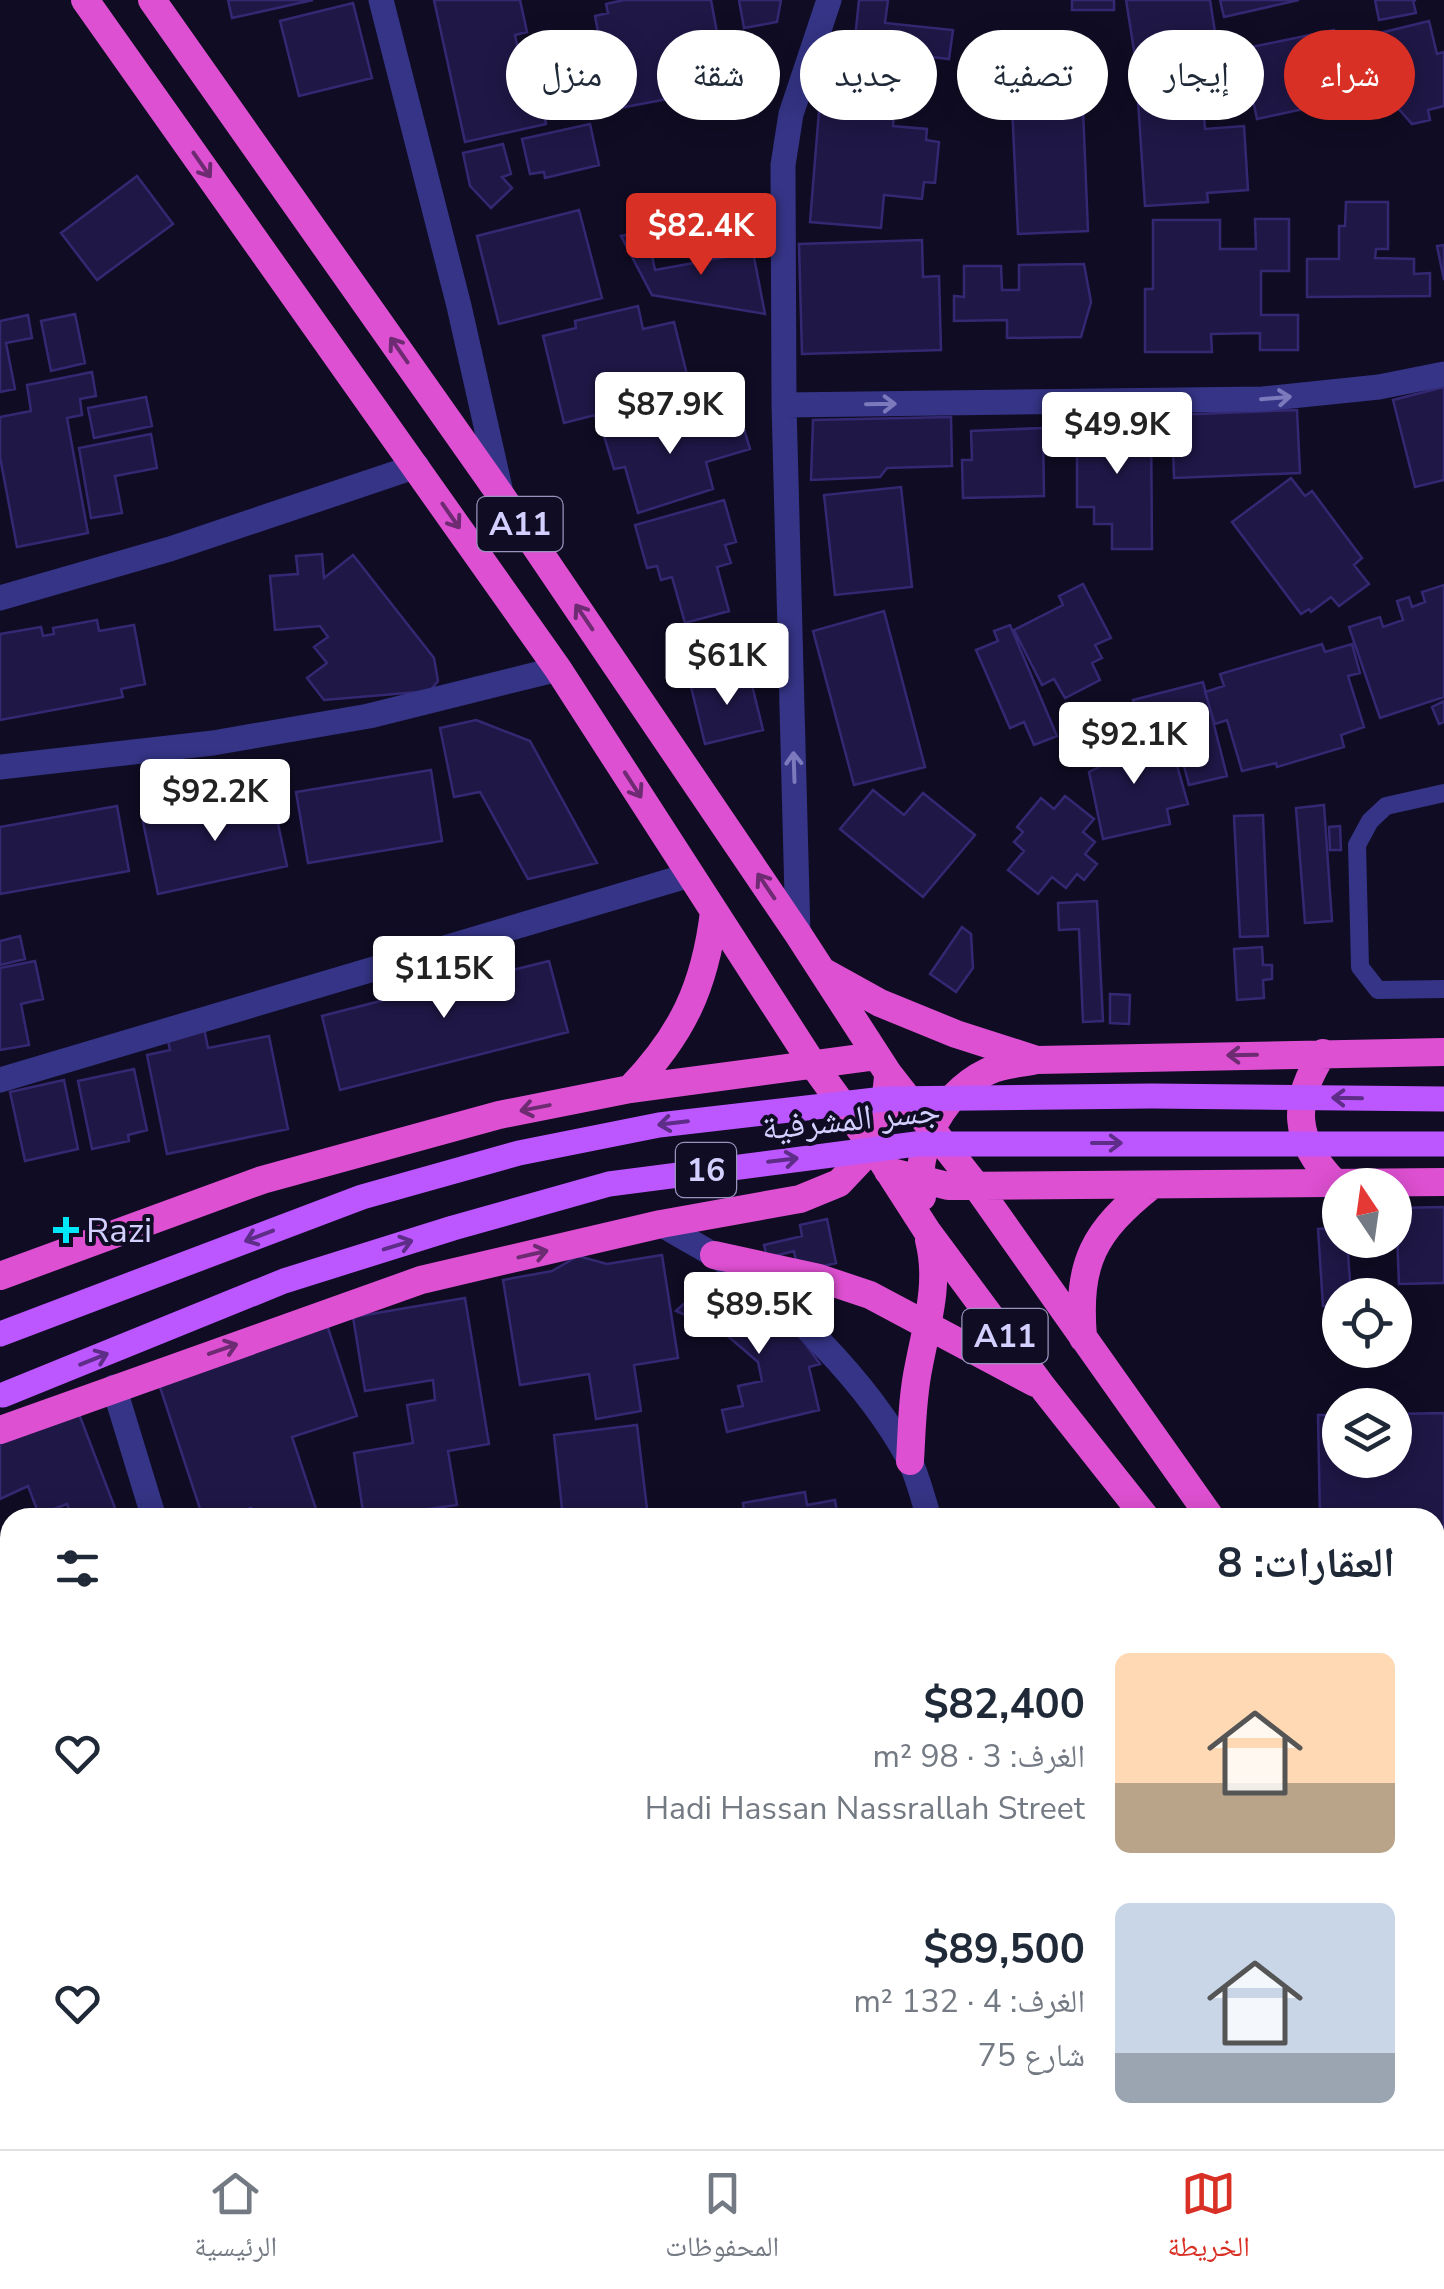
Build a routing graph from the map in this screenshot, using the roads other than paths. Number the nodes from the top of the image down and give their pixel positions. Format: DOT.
graph roads {
  1 [pos="85,0"];
  2 [pos="152,0"];
  3 [pos="381,0"];
  4 [pos="829,0"];
  5 [pos="1444,374"];
  6 [pos="784,405"];
  7 [pos="417,466"];
  8 [pos="502,496"];
  9 [pos="0,598"];
  10 [pos="558,669"];
  11 [pos="0,768"];
  12 [pos="1444,793"];
  13 [pos="690,874"];
  14 [pos="714,912"];
  15 [pos="798,934"];
  16 [pos="819,969"];
  17 [pos="1444,989"];
  18 [pos="1444,1052"];
  19 [pos="1323,1053"];
  20 [pos="1038,1060"];
  21 [pos="812,1063"];
  22 [pos="882,1064"];
  23 [pos="0,1080"];
  24 [pos="630,1089"];
  25 [pos="1444,1098"];
  26 [pos="931,1128"];
  27 [pos="1444,1144"];
  28 [pos="881,1159"];
  29 [pos="1322,1169"];
  30 [pos="919,1181"];
  31 [pos="1412,1182"];
  32 [pos="1444,1182"];
  33 [pos="1322,1183"];
  34 [pos="1152,1186"];
  35 [pos="976,1187"];
  36 [pos="662,1224"];
  37 [pos="927,1231"];
  38 [pos="714,1255"];
  39 [pos="0,1276"];
  40 [pos="929,1324"];
  41 [pos="0,1334"];
  42 [pos="1083,1340"];
  43 [pos="114,1387"];
  44 [pos="1044,1389"];
  45 [pos="3,1395"];
  46 [pos="0,1430"];
  47 [pos="910,1461"];
  48 [pos="151,1508"];
  49 [pos="926,1508"];
  50 [pos="1138,1508"];
  51 [pos="1204,1508"];
  1 -- 7 [label="highway, A11, one-way"];
  8 -- 2 [label="highway, A11, one-way"];
  3 -- 8 [label="street"];
  4 -- 6 [label="street"];
  6 -- 5 [label="street, one-way"];
  15 -- 6 [label="street, one-way"];
  7 -- 9 [label="street"];
  7 -- 10 [label="highway, A11, one-way"];
  15 -- 8 [label="highway, A11, one-way"];
  10 -- 11 [label="street"];
  10 -- 13 [label="highway, A11, one-way"];
  12 -- 17 [label="lane"];
  13 -- 14 [label="highway, A11"];
  13 -- 23 [label="street"];
  14 -- 21 [label="highway, A11"];
  14 -- 24 [label="highway"];
  15 -- 16 [label="highway, A11"];
  16 -- 20 [label="highway"];
  16 -- 22 [label="highway, A11"];
  18 -- 19 [label="highway"];
  19 -- 20 [label="highway, one-way"];
  19 -- 29 [label="highway"];
  20 -- 26 [label="highway"];
  21 -- 22 [label="highway"];
  21 -- 24 [label="highway"];
  21 -- 28 [label="highway, A11"];
  22 -- 26 [label="highway, A11"];
  22 -- 28 [label="highway"];
  24 -- 39 [label="highway, one-way"];
  25 -- 41 [label="main road, جسر المشرفية / 16, one-way, bridge"];
  26 -- 30 [label="highway"];
  26 -- 35 [label="highway, A11"];
  45 -- 27 [label="main road, جسر المشرفية / 16, one-way, bridge"];
  28 -- 30 [label="highway"];
  28 -- 36 [label="highway"];
  28 -- 37 [label="highway, A11"];
  30 -- 35 [label="highway"];
  30 -- 37 [label="highway"];
  31 -- 32 [label="highway"];
  33 -- 34 [label="highway"];
  34 -- 35 [label="highway"];
  34 -- 42 [label="highway"];
  35 -- 42 [label="highway, A11"];
  36 -- 38 [label="street"];
  43 -- 36 [label="highway, one-way"];
  37 -- 40 [label="highway"];
  37 -- 44 [label="highway, A11"];
  38 -- 40 [label="highway"];
  38 -- 47 [label="street"];
  40 -- 44 [label="highway"];
  40 -- 47 [label="highway"];
  42 -- 51 [label="highway, A11"];
  43 -- 46 [label="highway"];
  43 -- 48 [label="street"];
  44 -- 50 [label="highway, A11"];
  47 -- 49 [label="street"];
}
